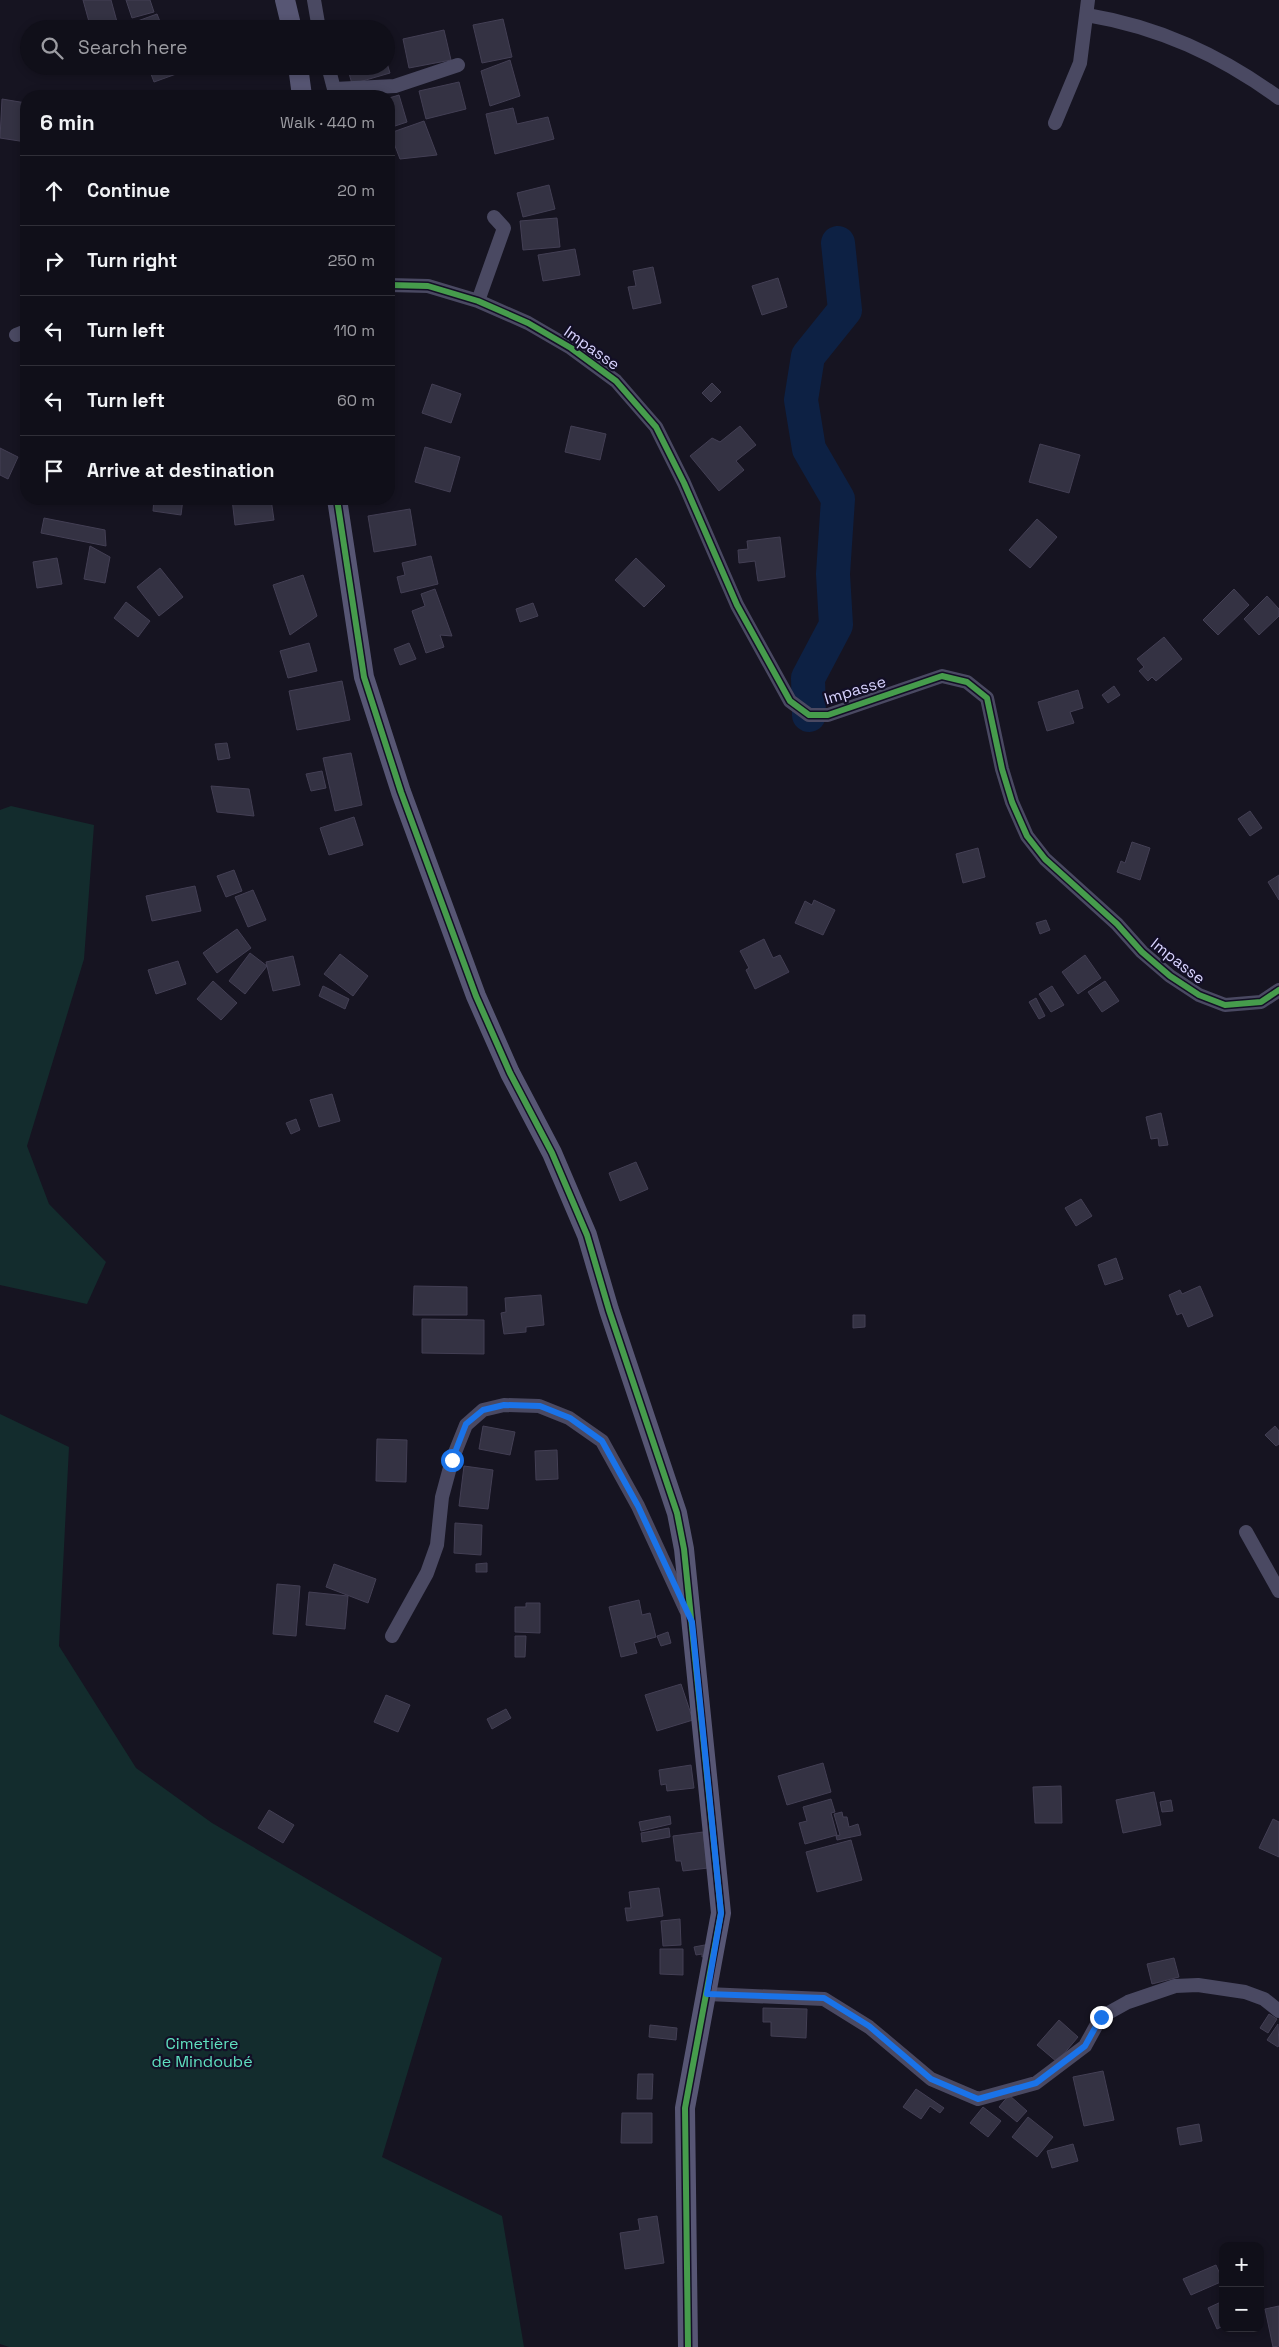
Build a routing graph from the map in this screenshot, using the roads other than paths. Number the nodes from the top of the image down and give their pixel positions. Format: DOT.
graph roads {
  1 [pos="285,0"];
  2 [pos="314,0"];
  3 [pos="1088,0"];
  4 [pos="1087,15"];
  5 [pos="290,20"];
  6 [pos="317,20"];
  7 [pos="458,65"];
  8 [pos="299,75"];
  9 [pos="330,75"];
  10 [pos="301,90"];
  11 [pos="1279,98"];
  12 [pos="1054,123"];
  13 [pos="494,216"];
  14 [pos="395,285"];
  15 [pos="478,301"];
  16 [pos="339,505"];
  17 [pos="1279,990"];
  18 [pos="1246,1532"];
  19 [pos="1279,1591"];
  20 [pos="692,1622"];
  21 [pos="392,1636"];
  22 [pos="707,1994"];
  23 [pos="1279,2011"];
  24 [pos="688,2347"];
  1 -- 5 [label="street"];
  2 -- 6 [label="street"];
  3 -- 4 [label="street"];
  4 -- 11 [label="street"];
  4 -- 12 [label="street"];
  7 -- 9 [label="street"];
  8 -- 10 [label="street"];
  13 -- 15 [label="street"];
  14 -- 15 [label="street, Impasse"];
  15 -- 17 [label="street, Impasse"];
  16 -- 20 [label="street"];
  18 -- 19 [label="street"];
  20 -- 21 [label="street"];
  20 -- 22 [label="street"];
  22 -- 23 [label="street"];
  22 -- 24 [label="street"];
}
